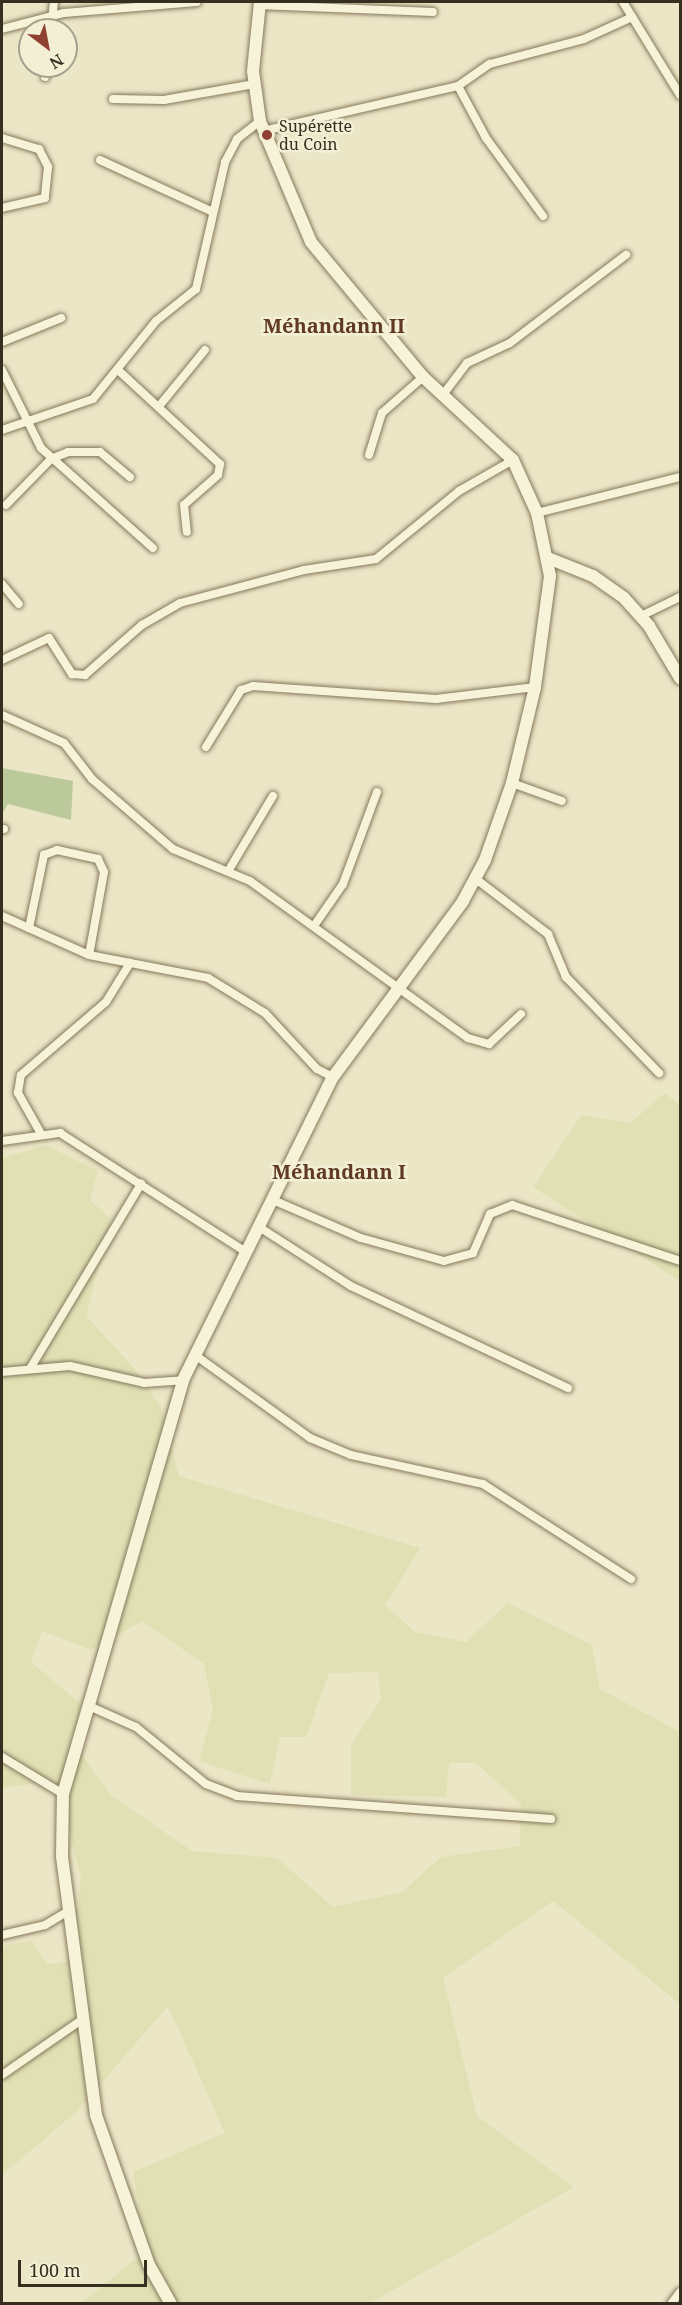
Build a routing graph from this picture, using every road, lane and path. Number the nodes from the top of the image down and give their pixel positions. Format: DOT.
graph roads {
  1 [pos="54,2"];
  2 [pos="197,2"];
  3 [pos="623,2"];
  4 [pos="260,3"];
  5 [pos="433,12"];
  6 [pos="52,15"];
  7 [pos="632,17"];
  8 [pos="52,18"];
  9 [pos="2,29"];
  10 [pos="255,84"];
  11 [pos="458,86"];
  12 [pos="681,95"];
  13 [pos="113,99"];
  14 [pos="261,126"];
  15 [pos="2,138"];
  16 [pos="100,160"];
  17 [pos="2,208"];
  18 [pos="213,212"];
  19 [pos="543,216"];
  20 [pos="626,255"];
  21 [pos="61,318"];
  22 [pos="2,342"];
  23 [pos="205,350"];
  24 [pos="2,370"];
  25 [pos="118,370"];
  26 [pos="423,377"];
  27 [pos="442,396"];
  28 [pos="160,405"];
  29 [pos="25,425"];
  30 [pos="2,430"];
  31 [pos="369,455"];
  32 [pos="51,459"];
  33 [pos="513,460"];
  34 [pos="130,477"];
  35 [pos="680,477"];
  36 [pos="6,505"];
  37 [pos="537,513"];
  38 [pos="187,532"];
  39 [pos="153,548"];
  40 [pos="548,558"];
  41 [pos="2,584"];
  42 [pos="681,597"];
  43 [pos="19,604"];
  44 [pos="641,616"];
  45 [pos="2,660"];
  46 [pos="681,678"];
  47 [pos="535,687"];
  48 [pos="2,715"];
  49 [pos="206,747"];
  50 [pos="512,783"];
  51 [pos="377,792"];
  52 [pos="273,796"];
  53 [pos="562,801"];
  54 [pos="230,868"];
  55 [pos="476,879"];
  56 [pos="2,916"];
  57 [pos="316,923"];
  58 [pos="29,928"];
  59 [pos="89,955"];
  60 [pos="130,963"];
  61 [pos="397,984"];
  62 [pos="521,1014"];
  63 [pos="659,1073"];
  64 [pos="333,1077"];
  65 [pos="40,1132"];
  66 [pos="2,1141"];
  67 [pos="141,1184"];
  68 [pos="273,1200"];
  69 [pos="259,1227"];
  70 [pos="246,1252"];
  71 [pos="681,1261"];
  72 [pos="195,1355"];
  73 [pos="31,1367"];
  74 [pos="2,1372"];
  75 [pos="183,1380"];
  76 [pos="568,1388"];
  77 [pos="631,1579"];
  78 [pos="89,1706"];
  79 [pos="2,1757"];
  80 [pos="63,1794"];
  81 [pos="551,1819"];
  82 [pos="70,1910"];
  83 [pos="2,1935"];
  84 [pos="84,2019"];
  85 [pos="2,2075"];
  86 [pos="681,2292"];
  87 [pos="171,2304"];
  88 [pos="670,2304"];
  1 -- 6 [label="street"];
  2 -- 6 [label="street"];
  3 -- 7 [label="street"];
  4 -- 5 [label="street"];
  4 -- 10 [label="street"];
  6 -- 8 [label="street"];
  6 -- 9 [label="street"];
  7 -- 11 [label="street"];
  7 -- 12 [label="street"];
  10 -- 13 [label="street"];
  10 -- 14 [label="street"];
  11 -- 14 [label="street"];
  11 -- 19 [label="street"];
  14 -- 18 [label="street"];
  14 -- 26 [label="street"];
  15 -- 17 [label="street"];
  16 -- 18 [label="street"];
  18 -- 25 [label="street"];
  20 -- 27 [label="street"];
  21 -- 22 [label="street"];
  23 -- 28 [label="street"];
  24 -- 29 [label="street"];
  25 -- 28 [label="street"];
  25 -- 29 [label="street"];
  26 -- 27 [label="street"];
  26 -- 31 [label="street"];
  27 -- 33 [label="street"];
  28 -- 38 [label="street"];
  29 -- 30 [label="street"];
  29 -- 32 [label="street"];
  32 -- 34 [label="street"];
  32 -- 36 [label="street"];
  32 -- 39 [label="street"];
  33 -- 37 [label="street"];
  33 -- 45 [label="street"];
  35 -- 37 [label="street"];
  37 -- 40 [label="street"];
  40 -- 44 [label="street"];
  40 -- 47 [label="street"];
  41 -- 43 [label="street"];
  42 -- 44 [label="street"];
  44 -- 46 [label="street"];
  47 -- 49 [label="street"];
  47 -- 50 [label="street"];
  48 -- 54 [label="street"];
  50 -- 53 [label="street"];
  50 -- 55 [label="street"];
  51 -- 57 [label="street"];
  52 -- 54 [label="street"];
  54 -- 57 [label="street"];
  55 -- 61 [label="street"];
  55 -- 63 [label="street"];
  56 -- 58 [label="street"];
  57 -- 61 [label="street"];
  58 -- 59 [label="street"];
  58 -- 59 [label="street"];
  59 -- 60 [label="street"];
  60 -- 64 [label="street"];
  60 -- 65 [label="street"];
  61 -- 62 [label="street"];
  61 -- 64 [label="street"];
  64 -- 68 [label="street"];
  65 -- 66 [label="street"];
  65 -- 67 [label="street"];
  67 -- 70 [label="street"];
  67 -- 73 [label="street"];
  68 -- 69 [label="street"];
  68 -- 71 [label="street"];
  69 -- 70 [label="street"];
  69 -- 76 [label="street"];
  70 -- 72 [label="street"];
  72 -- 75 [label="street"];
  72 -- 77 [label="street"];
  73 -- 74 [label="street"];
  73 -- 75 [label="street"];
  75 -- 78 [label="street"];
  78 -- 80 [label="street"];
  78 -- 81 [label="street"];
  79 -- 80 [label="street"];
  80 -- 82 [label="street"];
  82 -- 83 [label="street"];
  82 -- 84 [label="street"];
  84 -- 85 [label="street"];
  84 -- 87 [label="street"];
  86 -- 88 [label="street"];
}
